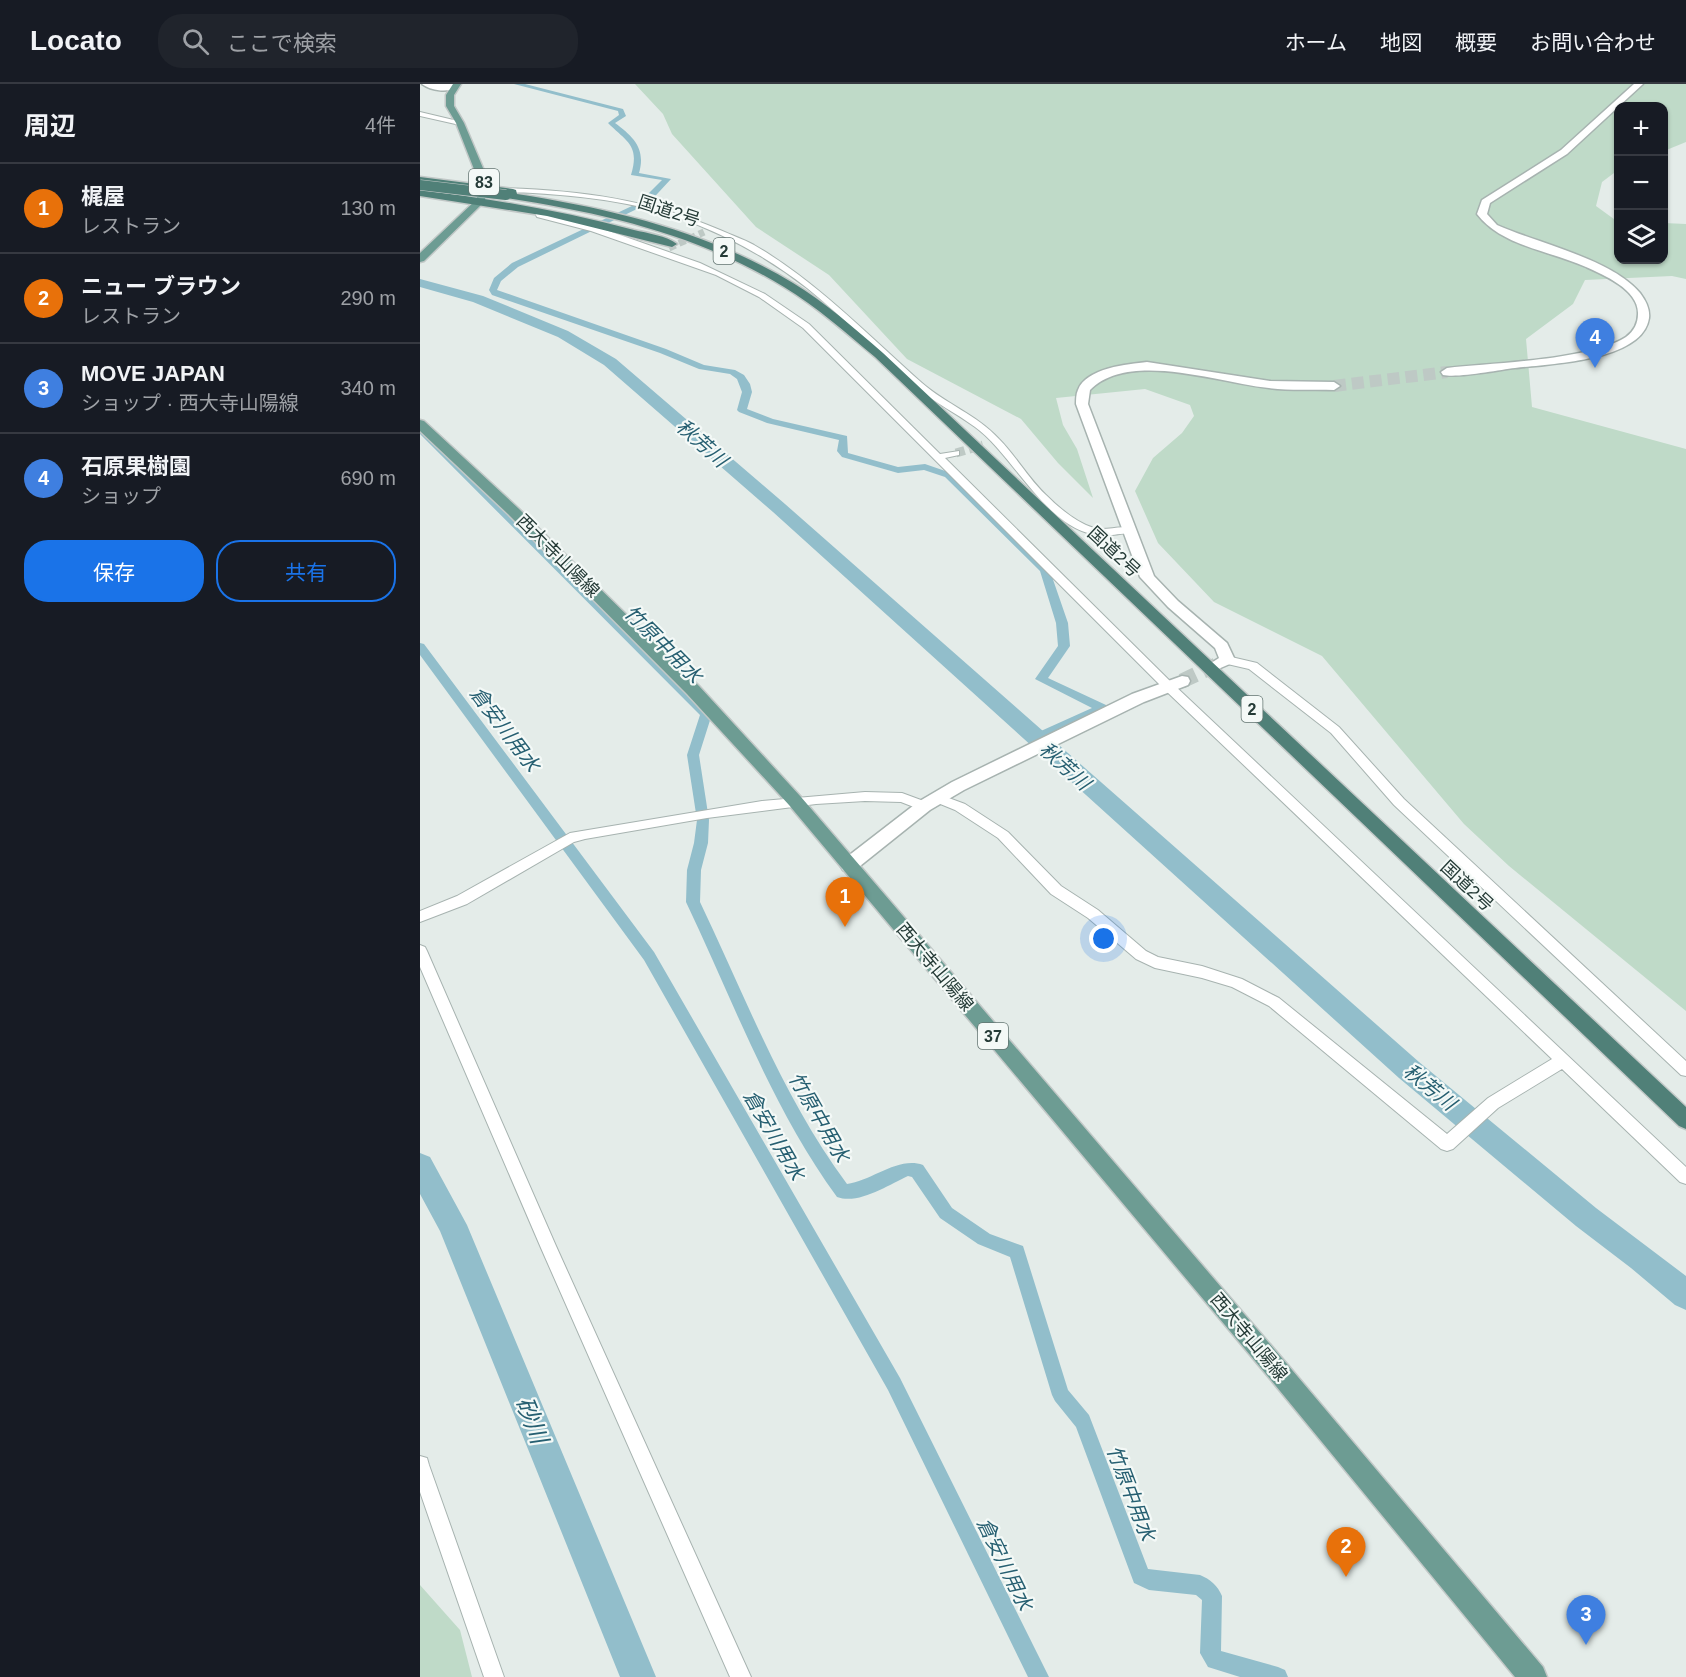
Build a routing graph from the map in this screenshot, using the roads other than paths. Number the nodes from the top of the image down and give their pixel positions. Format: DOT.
graph roads {
  1 [pos="426,84"];
  2 [pos="1639,84"];
  3 [pos="456,86"];
  4 [pos="420,114"];
  5 [pos="460,123"];
  6 [pos="482,175"];
  7 [pos="420,180"];
  8 [pos="461,184"];
  9 [pos="420,185"];
  10 [pos="486,187"];
  11 [pos="502,192"];
  12 [pos="420,193"];
  13 [pos="480,201"];
  14 [pos="628,211"];
  15 [pos="603,229"];
  16 [pos="420,259"];
  17 [pos="815,303"];
  18 [pos="1447,372"];
  19 [pos="1334,386"];
  20 [pos="420,424"];
  21 [pos="996,441"];
  22 [pos="983,445"];
  23 [pos="956,453"];
  24 [pos="938,457"];
  25 [pos="1128,530"];
  26 [pos="1221,663"];
  27 [pos="1175,684"];
  28 [pos="795,801"];
  29 [pos="931,802"];
  30 [pos="849,865"];
  31 [pos="420,917"];
  32 [pos="420,951"];
  33 [pos="1563,1060"];
  34 [pos="1686,1070"];
  35 [pos="1686,1120"];
  36 [pos="1686,1177"];
  37 [pos="420,1465"];
  38 [pos="494,1677"];
  39 [pos="741,1677"];
  40 [pos="1533,1677"];
  1 -- 3 [label="street"];
  2 -- 18 [label="street"];
  3 -- 5 [label="main road, 83"];
  4 -- 5 [label="street"];
  5 -- 6 [label="main road, 83"];
  6 -- 8 [label="highway"];
  6 -- 10 [label="main road, 83"];
  7 -- 8 [label="highway"];
  8 -- 10 [label="highway"];
  9 -- 11 [label="highway, 国道2号 / 2, bridge"];
  10 -- 11 [label="highway"];
  10 -- 13 [label="main road, 83"];
  11 -- 14 [label="highway, 国道2号 / 2"];
  11 -- 14 [label="street"];
  12 -- 13 [label="highway"];
  13 -- 15 [label="highway"];
  13 -- 16 [label="main road, 83"];
  14 -- 17 [label="highway, 国道2号 / 2"];
  14 -- 21 [label="street"];
  15 -- 17 [label="highway"];
  15 -- 24 [label="street"];
  17 -- 35 [label="highway, 国道2号 / 2"];
  19 -- 25 [label="street"];
  20 -- 28 [label="main road, 西大寺山陽線 / 37"];
  21 -- 22 [label="street"];
  21 -- 25 [label="street"];
  23 -- 24 [label="street"];
  24 -- 27 [label="street"];
  25 -- 26 [label="street"];
  26 -- 34 [label="street"];
  27 -- 29 [label="street"];
  27 -- 33 [label="street"];
  28 -- 29 [label="street"];
  28 -- 30 [label="main road, 西大寺山陽線 / 37"];
  28 -- 31 [label="street"];
  29 -- 30 [label="street"];
  29 -- 33 [label="street"];
  30 -- 40 [label="main road, 西大寺山陽線 / 37"];
  32 -- 39 [label="street"];
  33 -- 36 [label="street"];
  37 -- 38 [label="street"];
}
